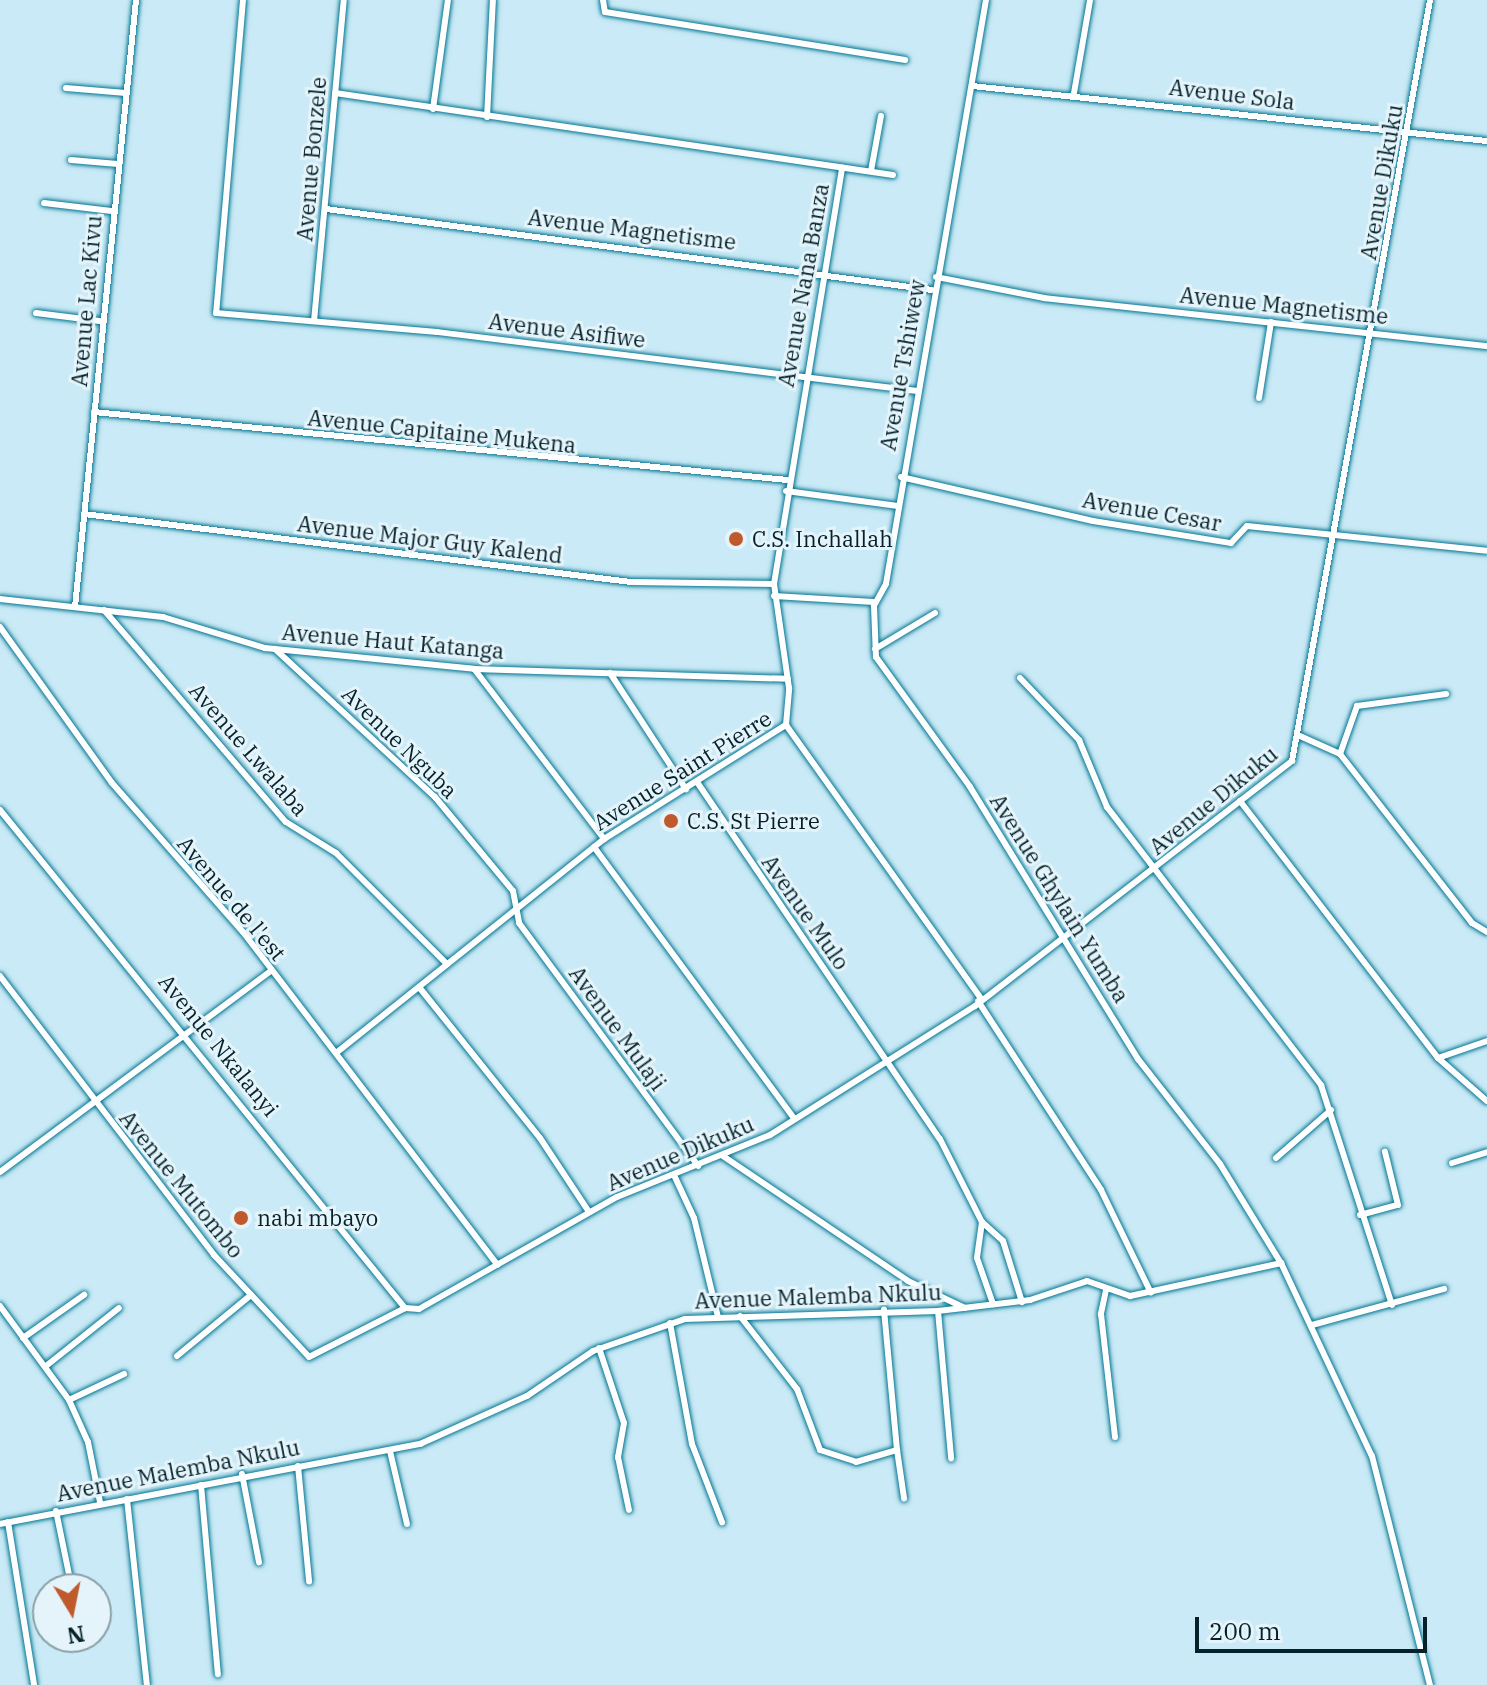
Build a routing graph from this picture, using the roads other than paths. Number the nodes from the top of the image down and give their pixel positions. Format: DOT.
graph roads {
  1 [pos="136,0"];
  2 [pos="243,0"];
  3 [pos="344,0"];
  4 [pos="448,0"];
  5 [pos="493,0"];
  6 [pos="603,0"];
  7 [pos="986,0"];
  8 [pos="1090,0"];
  9 [pos="1430,0"];
  10 [pos="905,60"];
  11 [pos="972,86"];
  12 [pos="66,88"];
  13 [pos="126,93"];
  14 [pos="335,93"];
  15 [pos="1074,93"];
  16 [pos="433,109"];
  17 [pos="881,116"];
  18 [pos="487,117"];
  19 [pos="1407,133"];
  20 [pos="1487,141"];
  21 [pos="71,160"];
  22 [pos="118,164"];
  23 [pos="842,168"];
  24 [pos="871,171"];
  25 [pos="893,175"];
  26 [pos="44,203"];
  27 [pos="326,209"];
  28 [pos="112,211"];
  29 [pos="824,272"];
  30 [pos="936,277"];
  31 [pos="932,290"];
  32 [pos="36,313"];
  33 [pos="100,321"];
  34 [pos="314,321"];
  35 [pos="1271,322"];
  36 [pos="1374,332"];
  37 [pos="1487,346"];
  38 [pos="805,378"];
  39 [pos="916,391"];
  40 [pos="1259,398"];
  41 [pos="94,412"];
  42 [pos="901,477"];
  43 [pos="787,480"];
  44 [pos="786,491"];
  45 [pos="898,506"];
  46 [pos="84,514"];
  47 [pos="1335,535"];
  48 [pos="1487,551"];
  49 [pos="774,584"];
  50 [pos="774,596"];
  51 [pos="0,599"];
  52 [pos="874,602"];
  53 [pos="75,607"];
  54 [pos="104,610"];
  55 [pos="935,613"];
  56 [pos="0,627"];
  57 [pos="275,649"];
  58 [pos="875,649"];
  59 [pos="474,669"];
  60 [pos="610,673"];
  61 [pos="1020,678"];
  62 [pos="788,679"];
  63 [pos="1446,694"];
  64 [pos="786,725"];
  65 [pos="1300,736"];
  66 [pos="1340,754"];
  67 [pos="697,782"];
  68 [pos="686,789"];
  69 [pos="1240,801"];
  70 [pos="0,810"];
  71 [pos="604,839"];
  72 [pos="594,847"];
  73 [pos="1155,870"];
  74 [pos="516,908"];
  75 [pos="1487,932"];
  76 [pos="1065,935"];
  77 [pos="447,964"];
  78 [pos="271,971"];
  79 [pos="0,976"];
  80 [pos="419,987"];
  81 [pos="979,999"];
  82 [pos="188,1037"];
  83 [pos="1487,1041"];
  84 [pos="336,1053"];
  85 [pos="1438,1058"];
  86 [pos="888,1059"];
  87 [pos="1487,1101"];
  88 [pos="93,1105"];
  89 [pos="1331,1110"];
  90 [pos="794,1118"];
  91 [pos="1385,1152"];
  92 [pos="1487,1152"];
  93 [pos="723,1156"];
  94 [pos="1276,1158"];
  95 [pos="1452,1163"];
  96 [pos="698,1166"];
  97 [pos="0,1172"];
  98 [pos="674,1175"];
  99 [pos="589,1212"];
  100 [pos="1360,1215"];
  101 [pos="982,1222"];
  102 [pos="1281,1263"];
  103 [pos="498,1265"];
  104 [pos="1444,1289"];
  105 [pos="1106,1290"];
  106 [pos="1151,1293"];
  107 [pos="84,1295"];
  108 [pos="251,1295"];
  109 [pos="1022,1302"];
  110 [pos="993,1304"];
  111 [pos="1392,1305"];
  112 [pos="0,1306"];
  113 [pos="119,1308"];
  114 [pos="405,1308"];
  115 [pos="965,1308"];
  116 [pos="884,1310"];
  117 [pos="938,1311"];
  118 [pos="740,1316"];
  119 [pos="718,1317"];
  120 [pos="670,1323"];
  121 [pos="1312,1325"];
  122 [pos="23,1338"];
  123 [pos="599,1348"];
  124 [pos="177,1356"];
  125 [pos="46,1366"];
  126 [pos="124,1374"];
  127 [pos="69,1400"];
  128 [pos="1115,1437"];
  129 [pos="897,1450"];
  130 [pos="390,1451"];
  131 [pos="951,1458"];
  132 [pos="298,1466"];
  133 [pos="242,1474"];
  134 [pos="201,1485"];
  135 [pos="904,1498"];
  136 [pos="127,1499"];
  137 [pos="100,1502"];
  138 [pos="629,1510"];
  139 [pos="56,1511"];
  140 [pos="722,1522"];
  141 [pos="4,1523"];
  142 [pos="407,1524"];
  143 [pos="259,1562"];
  144 [pos="69,1573"];
  145 [pos="309,1581"];
  146 [pos="218,1674"];
  147 [pos="34,1685"];
  148 [pos="147,1685"];
  149 [pos="1430,1685"];
  1 -- 13 [label="street, Avenue Lac Kivu"];
  2 -- 34 [label="street, Avenue Asifiwe"];
  3 -- 14 [label="street, Avenue Bonzele"];
  4 -- 16 [label="street"];
  5 -- 18 [label="street"];
  6 -- 10 [label="street"];
  7 -- 11 [label="street, Avenue Tshiwew"];
  8 -- 15 [label="street"];
  9 -- 19 [label="street, Avenue Dikuku"];
  11 -- 15 [label="street, Avenue Sola"];
  11 -- 30 [label="street, Avenue Tshiwew"];
  12 -- 13 [label="street"];
  13 -- 22 [label="street, Avenue Lac Kivu"];
  14 -- 16 [label="street, Avenue Nana Banza"];
  14 -- 27 [label="street, Avenue Bonzele"];
  15 -- 19 [label="street, Avenue Sola"];
  16 -- 18 [label="street, Avenue Nana Banza"];
  17 -- 24 [label="street"];
  18 -- 23 [label="street, Avenue Nana Banza"];
  19 -- 20 [label="street, Avenue Sola"];
  19 -- 36 [label="street, Avenue Dikuku"];
  21 -- 22 [label="street"];
  22 -- 28 [label="street, Avenue Lac Kivu"];
  23 -- 24 [label="street"];
  23 -- 29 [label="street, Avenue Nana Banza"];
  24 -- 25 [label="street"];
  26 -- 28 [label="street"];
  27 -- 29 [label="street, Avenue Magnetisme"];
  27 -- 34 [label="street, Avenue Bonzele"];
  28 -- 33 [label="street, Avenue Lac Kivu"];
  29 -- 31 [label="street, Avenue Magnetisme"];
  29 -- 38 [label="street, Avenue Nana Banza"];
  30 -- 31 [label="street, Avenue Tshiwew"];
  30 -- 35 [label="street, Avenue Magnetisme"];
  31 -- 39 [label="street, Avenue Tshiwew"];
  32 -- 33 [label="street"];
  33 -- 41 [label="street, Avenue Lac Kivu"];
  34 -- 38 [label="street, Avenue Asifiwe"];
  35 -- 36 [label="street, Avenue Magnetisme"];
  35 -- 40 [label="street"];
  36 -- 37 [label="street, Avenue Magnetisme"];
  36 -- 47 [label="street, Avenue Dikuku"];
  38 -- 39 [label="street, Avenue Asifiwe"];
  38 -- 43 [label="street, Avenue Nana Banza"];
  39 -- 42 [label="street, Avenue Tshiwew"];
  41 -- 43 [label="street, Avenue Capitaine Mukena"];
  41 -- 46 [label="street, Avenue Lac Kivu"];
  42 -- 45 [label="street, Avenue Tshiwew"];
  42 -- 47 [label="street, Avenue Cesar"];
  43 -- 44 [label="street, Avenue Nana Banza"];
  44 -- 45 [label="street"];
  44 -- 49 [label="street, Avenue Nana Banza"];
  45 -- 52 [label="street, Avenue Tshiwew"];
  46 -- 49 [label="street, Avenue Major Guy Kalend"];
  46 -- 53 [label="street, Avenue Lac Kivu"];
  47 -- 48 [label="street, Avenue Cesar"];
  47 -- 65 [label="street, Avenue Dikuku"];
  49 -- 50 [label="street, Avenue Nana Banza"];
  50 -- 52 [label="street"];
  50 -- 62 [label="street, Avenue Nana Banza"];
  51 -- 53 [label="street, Avenue Haut Katanga"];
  52 -- 58 [label="street, Avenue Tshiwew"];
  53 -- 54 [label="street, Avenue Haut Katanga"];
  54 -- 57 [label="street, Avenue Haut Katanga"];
  54 -- 77 [label="street, Avenue Lwalaba"];
  55 -- 58 [label="street"];
  56 -- 78 [label="street, Avenue de l'est"];
  57 -- 59 [label="street, Avenue Haut Katanga"];
  57 -- 74 [label="street, Avenue Nguba"];
  58 -- 76 [label="street, Avenue Ghylain Yumba"];
  59 -- 60 [label="street, Avenue Haut Katanga"];
  59 -- 71 [label="street"];
  60 -- 62 [label="street, Avenue Haut Katanga"];
  60 -- 68 [label="street"];
  61 -- 73 [label="street"];
  62 -- 64 [label="street, Avenue Nana Banza"];
  63 -- 66 [label="street"];
  64 -- 67 [label="street, Avenue Saint Pierre"];
  64 -- 81 [label="street, Avenue Saint Pierre"];
  65 -- 66 [label="street"];
  65 -- 69 [label="street, Avenue Dikuku"];
  66 -- 75 [label="street"];
  67 -- 68 [label="street, Avenue Saint Pierre"];
  67 -- 86 [label="street, Avenue Mulo"];
  68 -- 71 [label="street, Avenue Saint Pierre"];
  69 -- 73 [label="street, Avenue Dikuku"];
  69 -- 85 [label="street"];
  70 -- 82 [label="street, Avenue Nkalanyi"];
  71 -- 72 [label="street, Avenue Saint Pierre"];
  72 -- 74 [label="street, Avenue Saint Pierre"];
  72 -- 90 [label="street"];
  73 -- 76 [label="street, Avenue Dikuku"];
  73 -- 89 [label="street"];
  74 -- 77 [label="street, Avenue Saint Pierre"];
  74 -- 96 [label="street, Avenue Mulaji"];
  76 -- 81 [label="street, Avenue Dikuku"];
  76 -- 102 [label="street, Avenue Ghylain Yumba"];
  77 -- 80 [label="street, Avenue Saint Pierre"];
  78 -- 82 [label="street"];
  78 -- 84 [label="street, Avenue de l'est"];
  79 -- 88 [label="street, Avenue Mutombo"];
  80 -- 84 [label="street, Avenue Saint Pierre"];
  80 -- 99 [label="street"];
  81 -- 86 [label="street, Avenue Dikuku"];
  81 -- 106 [label="street, Avenue Saint Pierre"];
  82 -- 88 [label="street"];
  82 -- 114 [label="street, Avenue Nkalanyi"];
  83 -- 85 [label="street"];
  84 -- 103 [label="street, Avenue de l'est"];
  85 -- 87 [label="street"];
  86 -- 90 [label="street, Avenue Dikuku"];
  86 -- 101 [label="street, Avenue Mulo"];
  88 -- 97 [label="street"];
  88 -- 108 [label="street, Avenue Mutombo"];
  89 -- 94 [label="street"];
  89 -- 100 [label="street"];
  90 -- 93 [label="street, Avenue Dikuku"];
  91 -- 100 [label="street"];
  92 -- 95 [label="street"];
  93 -- 96 [label="street, Avenue Dikuku"];
  93 -- 115 [label="street"];
  96 -- 98 [label="street, Avenue Dikuku"];
  98 -- 99 [label="street, Avenue Dikuku"];
  98 -- 119 [label="street"];
  99 -- 103 [label="street, Avenue Dikuku"];
  100 -- 111 [label="street"];
  101 -- 109 [label="street, Avenue Mulo"];
  101 -- 110 [label="street"];
  102 -- 106 [label="street, Avenue Malemba Nkulu"];
  102 -- 121 [label="street, Avenue Ghylain Yumba"];
  103 -- 114 [label="street, Avenue Dikuku"];
  104 -- 111 [label="street"];
  105 -- 106 [label="street, Avenue Malemba Nkulu"];
  105 -- 109 [label="street, Avenue Malemba Nkulu"];
  105 -- 128 [label="street"];
  107 -- 122 [label="street"];
  108 -- 114 [label="street, Avenue Mutombo"];
  108 -- 124 [label="street"];
  109 -- 110 [label="street, Avenue Malemba Nkulu"];
  110 -- 115 [label="street, Avenue Malemba Nkulu"];
  111 -- 121 [label="street"];
  112 -- 122 [label="street"];
  113 -- 125 [label="street"];
  115 -- 117 [label="street, Avenue Malemba Nkulu"];
  116 -- 117 [label="street, Avenue Malemba Nkulu"];
  116 -- 118 [label="street, Avenue Malemba Nkulu"];
  116 -- 129 [label="street"];
  117 -- 131 [label="street"];
  118 -- 119 [label="street, Avenue Malemba Nkulu"];
  118 -- 129 [label="street"];
  119 -- 120 [label="street, Avenue Malemba Nkulu"];
  120 -- 123 [label="street, Avenue Malemba Nkulu"];
  120 -- 140 [label="street"];
  121 -- 149 [label="street, Avenue Ghylain Yumba"];
  122 -- 125 [label="street"];
  123 -- 130 [label="street, Avenue Malemba Nkulu"];
  123 -- 138 [label="street"];
  125 -- 127 [label="street"];
  126 -- 127 [label="street"];
  127 -- 137 [label="street"];
  129 -- 135 [label="street"];
  130 -- 132 [label="street, Avenue Malemba Nkulu"];
  130 -- 142 [label="street"];
  132 -- 133 [label="street, Avenue Malemba Nkulu"];
  132 -- 145 [label="street"];
  133 -- 134 [label="street, Avenue Malemba Nkulu"];
  133 -- 143 [label="street"];
  134 -- 136 [label="street, Avenue Malemba Nkulu"];
  134 -- 146 [label="street"];
  136 -- 137 [label="street, Avenue Malemba Nkulu"];
  136 -- 148 [label="street"];
  137 -- 139 [label="street, Avenue Malemba Nkulu"];
  139 -- 141 [label="street, Avenue Malemba Nkulu"];
  139 -- 144 [label="street"];
  141 -- 147 [label="street"];
}
